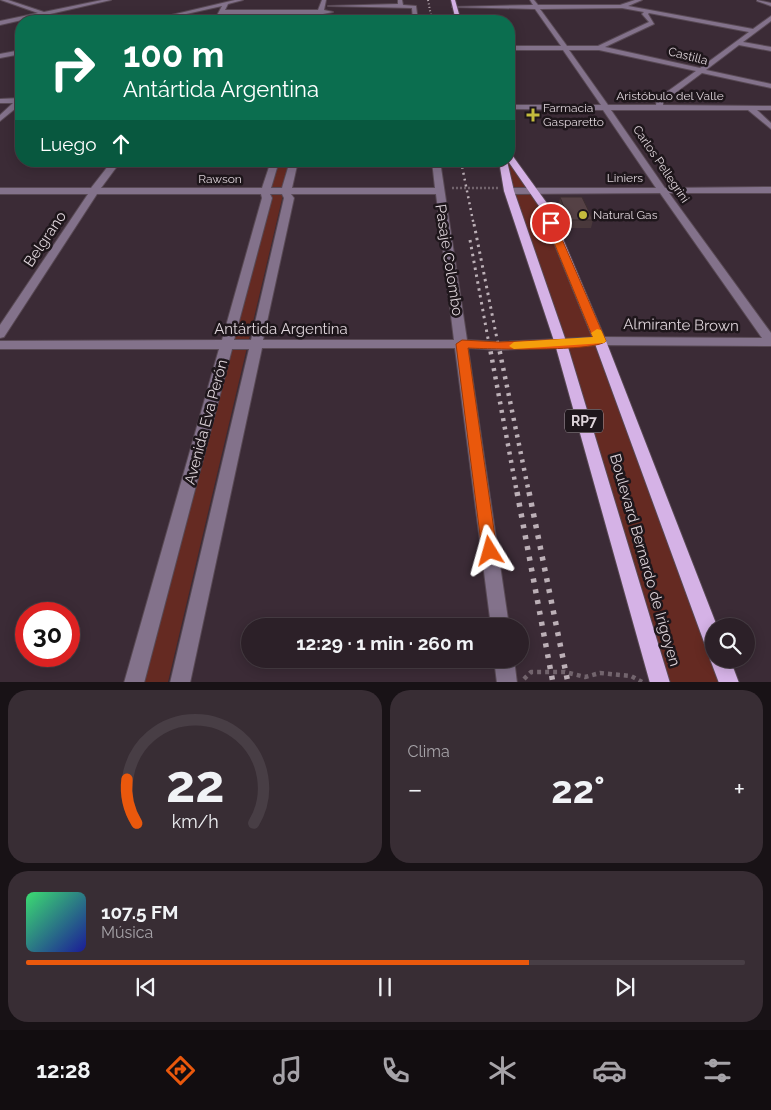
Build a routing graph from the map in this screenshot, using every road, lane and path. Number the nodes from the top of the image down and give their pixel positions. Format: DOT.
graph roads {
  1 [pos="19,0"];
  2 [pos="109,0"];
  3 [pos="212,0"];
  4 [pos="241,0"];
  5 [pos="324,0"];
  6 [pos="333,0"];
  7 [pos="453,0"];
  8 [pos="585,0"];
  9 [pos="640,0"];
  10 [pos="759,0"];
  11 [pos="6,1"];
  12 [pos="401,3"];
  13 [pos="534,3"];
  14 [pos="0,4"];
  15 [pos="226,4"];
  16 [pos="771,5"];
  17 [pos="455,7"];
  18 [pos="621,7"];
  19 [pos="330,9"];
  20 [pos="223,12"];
  21 [pos="320,12"];
  22 [pos="648,12"];
  23 [pos="45,13"];
  24 [pos="36,15"];
  25 [pos="50,15"];
  26 [pos="176,15"];
  27 [pos="221,15"];
  28 [pos="319,15"];
  29 [pos="329,15"];
  30 [pos="415,15"];
  31 [pos="457,15"];
  32 [pos="770,19"];
  33 [pos="15,20"];
  34 [pos="0,23"];
  35 [pos="754,31"];
  36 [pos="739,43"];
  37 [pos="515,48"];
  38 [pos="565,48"];
  39 [pos="599,48"];
  40 [pos="771,48"];
  41 [pos="15,53"];
  42 [pos="0,56"];
  43 [pos="702,70"];
  44 [pos="771,86"];
  45 [pos="15,101"];
  46 [pos="0,102"];
  47 [pos="15,106"];
  48 [pos="515,107"];
  49 [pos="607,107"];
  50 [pos="659,108"];
  51 [pos="750,108"];
  52 [pos="771,108"];
  53 [pos="0,119"];
  54 [pos="771,127"];
  55 [pos="515,166"];
  56 [pos="113,167"];
  57 [pos="273,167"];
  58 [pos="292,167"];
  59 [pos="437,167"];
  60 [pos="504,167"];
  61 [pos="0,190"];
  62 [pos="532,190"];
  63 [pos="663,190"];
  64 [pos="771,190"];
  65 [pos="439,191"];
  66 [pos="509,191"];
  67 [pos="94,192"];
  68 [pos="265,192"];
  69 [pos="286,192"];
  70 [pos="0,334"];
  71 [pos="600,341"];
  72 [pos="771,342"];
  73 [pos="462,344"];
  74 [pos="561,344"];
  75 [pos="0,345"];
  76 [pos="227,345"];
  77 [pos="257,345"];
  78 [pos="499,618"];
  79 [pos="705,618"];
  80 [pos="505,668"];
  81 [pos="724,668"];
  82 [pos="134,682"];
  83 [pos="180,682"];
  84 [pos="507,682"];
  85 [pos="520,682"];
  86 [pos="642,682"];
  87 [pos="660,682"];
  88 [pos="729,682"];
  1 -- 11 [label="street"];
  2 -- 23 [label="street"];
  3 -- 15 [label="street"];
  4 -- 15 [label="street"];
  5 -- 21 [label="street"];
  6 -- 19 [label="street"];
  7 -- 17 [label="main road"];
  8 -- 18 [label="street"];
  9 -- 18 [label="street"];
  10 -- 16 [label="street"];
  11 -- 14 [label="street"];
  11 -- 23 [label="street"];
  12 -- 19 [label="street"];
  12 -- 30 [label="street"];
  13 -- 17 [label="street"];
  13 -- 18 [label="street"];
  13 -- 38 [label="street, Carlos Pellegrini"];
  15 -- 20 [label="street"];
  15 -- 26 [label="street"];
  17 -- 31 [label="main road"];
  18 -- 22 [label="street"];
  19 -- 21 [label="street"];
  19 -- 29 [label="street"];
  20 -- 21 [label="street"];
  20 -- 27 [label="street"];
  21 -- 28 [label="street"];
  22 -- 35 [label="street"];
  22 -- 39 [label="street"];
  23 -- 24 [label="street"];
  23 -- 25 [label="street"];
  32 -- 35 [label="street"];
  33 -- 34 [label="street"];
  35 -- 36 [label="street"];
  36 -- 40 [label="street"];
  36 -- 43 [label="street"];
  37 -- 38 [label="street"];
  38 -- 39 [label="street"];
  38 -- 49 [label="street, Carlos Pellegrini"];
  39 -- 43 [label="street, Castilla"];
  41 -- 42 [label="street"];
  43 -- 44 [label="street, Castilla"];
  43 -- 50 [label="street"];
  45 -- 46 [label="street"];
  47 -- 53 [label="street"];
  48 -- 49 [label="street, Aristóbulo del Valle"];
  49 -- 50 [label="street, Aristóbulo del Valle"];
  49 -- 63 [label="street, Carlos Pellegrini"];
  50 -- 51 [label="street, Aristóbulo del Valle"];
  51 -- 52 [label="street, Aristóbulo del Valle"];
  51 -- 54 [label="street"];
  55 -- 62 [label="main road, Boulevard Bernardo de Irigoyen / RP7"];
  56 -- 67 [label="street, Belgrano"];
  57 -- 68 [label="street, Avenida Eva Perón"];
  58 -- 69 [label="street, Avenida Eva Perón"];
  59 -- 65 [label="street, Pasaje Colombo"];
  60 -- 66 [label="main road, Boulevard Bernardo de Irigoyen / RP7"];
  61 -- 67 [label="street, Rawson"];
  62 -- 63 [label="street, Liniers"];
  62 -- 66 [label="street, Liniers"];
  62 -- 71 [label="main road, Boulevard Bernardo de Irigoyen / RP7"];
  63 -- 64 [label="street, Liniers"];
  63 -- 72 [label="street, Carlos Pellegrini"];
  65 -- 66 [label="path"];
  65 -- 69 [label="street, Rawson"];
  65 -- 73 [label="street, Pasaje Colombo"];
  66 -- 74 [label="main road, Boulevard Bernardo de Irigoyen / RP7"];
  67 -- 68 [label="street, Rawson"];
  67 -- 70 [label="street, Belgrano"];
  68 -- 69 [label="street, Rawson"];
  68 -- 76 [label="street, Avenida Eva Perón"];
  69 -- 77 [label="street, Avenida Eva Perón"];
  71 -- 72 [label="street, Almirante Brown"];
  71 -- 74 [label="street, Almirante Brown"];
  71 -- 79 [label="main road, Boulevard Bernardo de Irigoyen / RP7"];
  73 -- 74 [label="street, Antártida Argentina"];
  73 -- 77 [label="street, Antártida Argentina"];
  73 -- 78 [label="street, Pasaje Colombo"];
  74 -- 87 [label="main road, Boulevard Bernardo de Irigoyen / RP7"];
  75 -- 76 [label="street, Antártida Argentina"];
  76 -- 77 [label="street, Antártida Argentina"];
  76 -- 82 [label="street, Avenida Eva Perón"];
  77 -- 83 [label="street, Avenida Eva Perón"];
  80 -- 84 [label="street"];
  81 -- 88 [label="main road"];
  85 -- 86 [label="path"];
}
